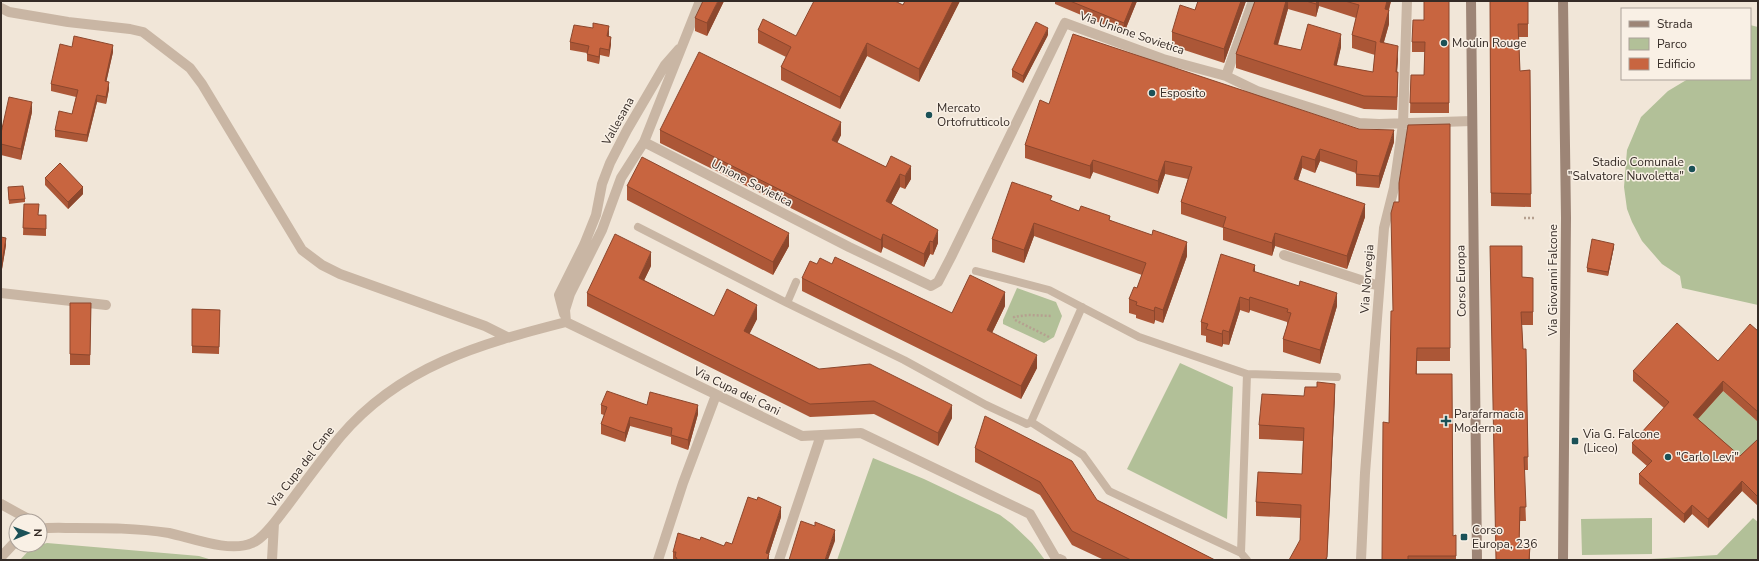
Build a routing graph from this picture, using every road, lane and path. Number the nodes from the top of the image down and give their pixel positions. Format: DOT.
graph roads {
  1 [pos="700,1"];
  2 [pos="1253,1"];
  3 [pos="1407,1"];
  4 [pos="1471,1"];
  5 [pos="1563,1"];
  6 [pos="1,8"];
  7 [pos="685,42"];
  8 [pos="1226,76"];
  9 [pos="1472,122"];
  10 [pos="1403,124"];
  11 [pos="644,142"];
  12 [pos="1524,218"];
  13 [pos="1535,218"];
  14 [pos="638,227"];
  15 [pos="849,247"];
  16 [pos="1284,255"];
  17 [pos="976,271"];
  18 [pos="796,282"];
  19 [pos="1379,286"];
  20 [pos="1,293"];
  21 [pos="787,303"];
  22 [pos="106,305"];
  23 [pos="1082,308"];
  24 [pos="1052,316"];
  25 [pos="566,322"];
  26 [pos="507,337"];
  27 [pos="1049,338"];
  28 [pos="1247,374"];
  29 [pos="1337,377"];
  30 [pos="716,395"];
  31 [pos="1031,422"];
  32 [pos="821,435"];
  33 [pos="1,504"];
  34 [pos="17,513"];
  35 [pos="274,523"];
  36 [pos="48,528"];
  37 [pos="1241,553"];
  38 [pos="272,560"];
  39 [pos="658,560"];
  40 [pos="779,560"];
  41 [pos="1062,560"];
  42 [pos="1247,560"];
  43 [pos="1361,560"];
  44 [pos="1477,560"];
  45 [pos="1563,560"];
  1 -- 7 [label="street"];
  2 -- 8 [label="street"];
  3 -- 10 [label="street, Via Norvegia"];
  4 -- 9 [label="main road, Corso Europa"];
  5 -- 45 [label="main road, Via Giovanni Falcone"];
  6 -- 26 [label="street"];
  7 -- 11 [label="street"];
  7 -- 25 [label="street, Vallesana"];
  8 -- 10 [label="street, Via Unione Sovietica"];
  8 -- 15 [label="street, Via Unione Sovietica"];
  9 -- 10 [label="street, Via Unione Sovietica"];
  9 -- 44 [label="main road, Corso Europa"];
  10 -- 19 [label="street, Via Norvegia"];
  11 -- 15 [label="street, Unione Sovietica"];
  11 -- 25 [label="street"];
  12 -- 13 [label="path"];
  14 -- 21 [label="lane"];
  16 -- 19 [label="street"];
  17 -- 23 [label="lane"];
  18 -- 21 [label="lane"];
  19 -- 43 [label="street, Via Norvegia"];
  20 -- 22 [label="street"];
  21 -- 31 [label="lane"];
  23 -- 28 [label="lane"];
  23 -- 31 [label="lane"];
  24 -- 27 [label="path"];
  25 -- 26 [label="street, Via Cupa del Cane"];
  25 -- 30 [label="street, Via Cupa dei Cani"];
  26 -- 35 [label="street, Via Cupa del Cane"];
  28 -- 29 [label="lane"];
  28 -- 37 [label="lane"];
  30 -- 32 [label="street, Via Cupa dei Cani"];
  30 -- 39 [label="street"];
  31 -- 37 [label="lane"];
  32 -- 40 [label="street"];
  32 -- 41 [label="street, Via Cupa dei Cani"];
  33 -- 34 [label="street"];
  35 -- 36 [label="street, Via Cupa del Cane"];
  35 -- 38 [label="street"];
  37 -- 42 [label="lane"];
}
